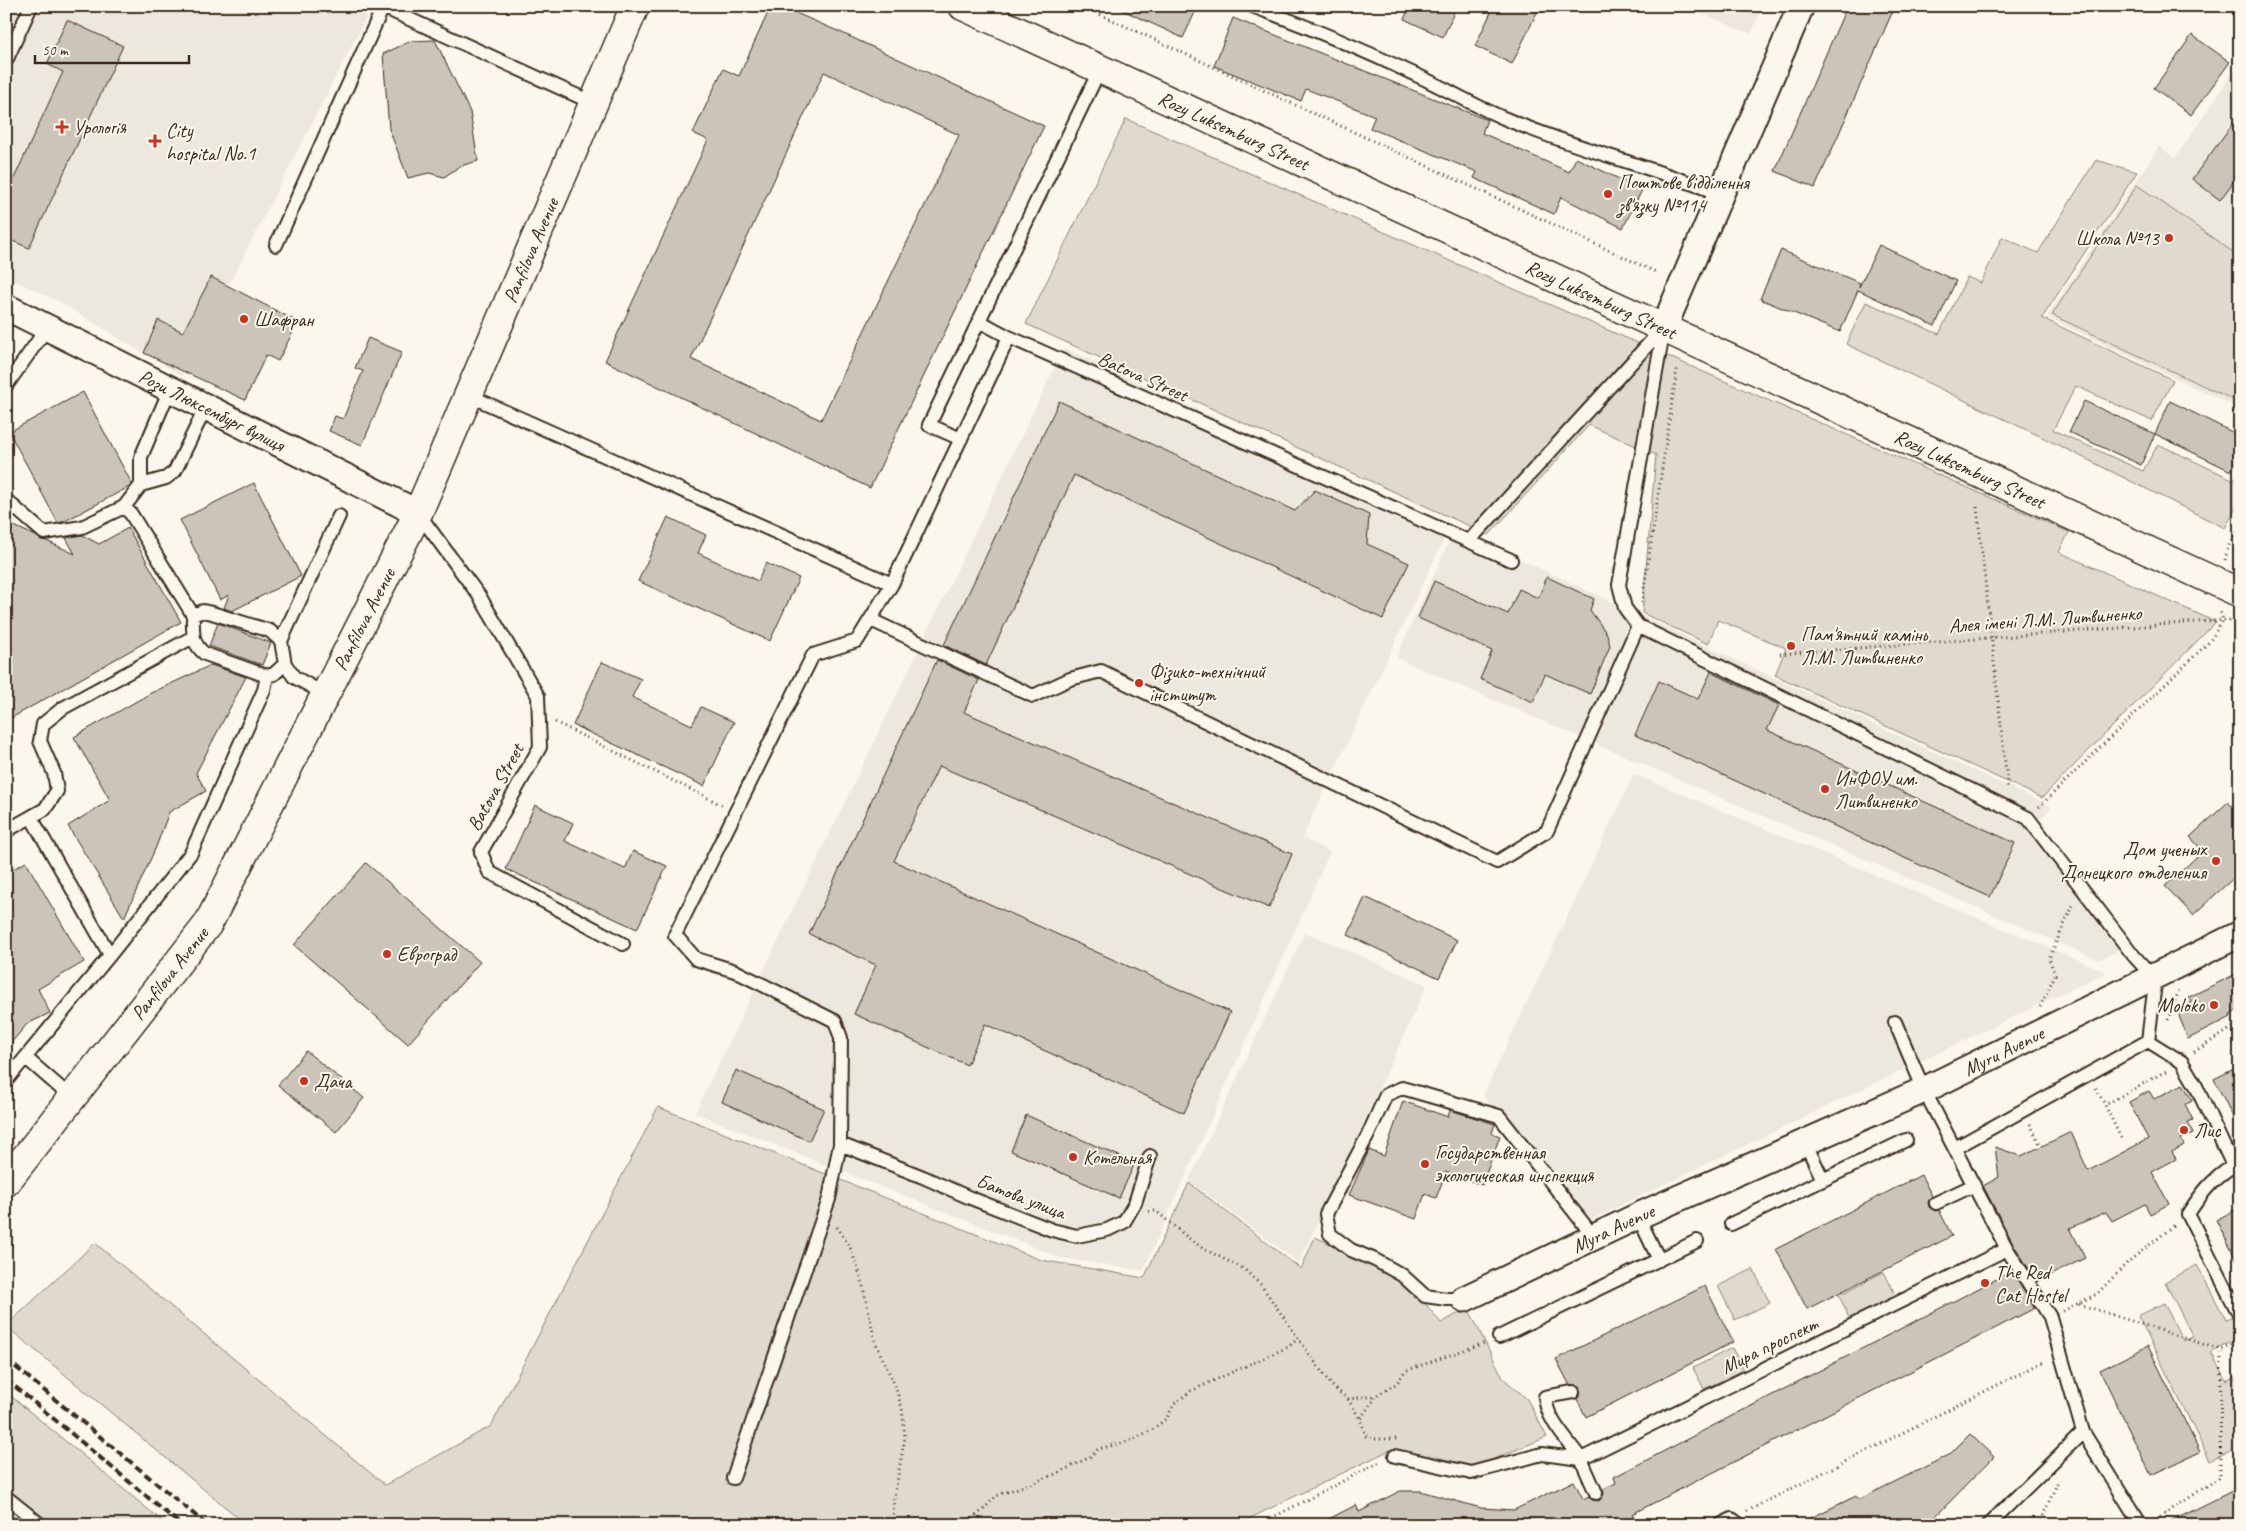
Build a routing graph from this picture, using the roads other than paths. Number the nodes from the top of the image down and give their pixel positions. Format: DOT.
graph roads {
  1 [pos="31,6"];
  2 [pos="635,6"];
  3 [pos="963,6"];
  4 [pos="1252,6"];
  5 [pos="1801,6"];
  6 [pos="6,61"];
  7 [pos="1100,69"];
  8 [pos="593,103"];
  9 [pos="1720,194"];
  10 [pos="276,245"];
  11 [pos="6,307"];
  12 [pos="979,321"];
  13 [pos="1664,327"];
  14 [pos="47,328"];
  15 [pos="1009,337"];
  16 [pos="6,386"];
  17 [pos="170,389"];
  18 [pos="468,395"];
  19 [pos="206,407"];
  20 [pos="961,439"];
  21 [pos="141,486"];
  22 [pos="6,500"];
  23 [pos="124,507"];
  24 [pos="418,513"];
  25 [pos="339,516"];
  26 [pos="1470,541"];
  27 [pos="1511,560"];
  28 [pos="892,584"];
  29 [pos="2230,601"];
  30 [pos="193,615"];
  31 [pos="871,620"];
  32 [pos="1638,626"];
  33 [pos="193,638"];
  34 [pos="281,641"];
  35 [pos="285,664"];
  36 [pos="267,676"];
  37 [pos="325,694"];
  38 [pos="31,817"];
  39 [pos="6,831"];
  40 [pos="2240,934"];
  41 [pos="623,944"];
  42 [pos="110,956"];
  43 [pos="2153,977"];
  44 [pos="1894,1022"];
  45 [pos="2148,1041"];
  46 [pos="26,1058"];
  47 [pos="6,1081"];
  48 [pos="1924,1090"];
  49 [pos="72,1098"];
  50 [pos="1906,1140"];
  51 [pos="1805,1142"];
  52 [pos="840,1144"];
  53 [pos="1955,1148"];
  54 [pos="1150,1156"];
  55 [pos="2236,1169"];
  56 [pos="1823,1180"];
  57 [pos="6,1182"];
  58 [pos="1974,1185"];
  59 [pos="1936,1203"];
  60 [pos="1638,1216"];
  61 [pos="1731,1224"];
  62 [pos="1594,1237"];
  63 [pos="1697,1241"];
  64 [pos="2007,1249"];
  65 [pos="1659,1260"];
  66 [pos="1464,1298"];
  67 [pos="2240,1316"];
  68 [pos="1499,1337"];
  69 [pos="1573,1392"];
  70 [pos="2083,1432"];
  71 [pos="1395,1456"];
  72 [pos="1581,1459"];
  73 [pos="733,1478"];
  74 [pos="1596,1493"];
  75 [pos="6,1497"];
  76 [pos="1736,1522"];
  77 [pos="41,1525"];
  78 [pos="1720,1525"];
  79 [pos="1988,1525"];
  80 [pos="2141,1525"];
  1 -- 6 [label="lane"];
  2 -- 8 [label="street, Panfilova Avenue"];
  3 -- 7 [label="street, Rozy Luksemburg Street"];
  4 -- 9 [label="lane"];
  5 -- 9 [label="street"];
  7 -- 12 [label="lane"];
  7 -- 13 [label="street, Rozy Luksemburg Street"];
  8 -- 10 [label="lane"];
  8 -- 18 [label="street, Panfilova Avenue"];
  9 -- 13 [label="street"];
  11 -- 14 [label="street, Рози Люксембург вулиця"];
  12 -- 15 [label="lane, Batova Street"];
  12 -- 20 [label="lane"];
  13 -- 26 [label="lane"];
  13 -- 29 [label="street, Rozy Luksemburg Street"];
  13 -- 32 [label="lane"];
  14 -- 16 [label="lane"];
  14 -- 17 [label="street, Рози Люксембург вулиця"];
  15 -- 20 [label="lane"];
  15 -- 26 [label="lane, Batova Street"];
  17 -- 19 [label="street, Рози Люксембург вулиця"];
  17 -- 21 [label="lane"];
  18 -- 24 [label="street, Panfilova Avenue"];
  18 -- 28 [label="lane"];
  19 -- 21 [label="lane"];
  19 -- 24 [label="street, Рози Люксембург вулиця"];
  20 -- 28 [label="lane"];
  21 -- 23 [label="lane"];
  22 -- 23 [label="lane"];
  23 -- 30 [label="lane"];
  24 -- 37 [label="street, Panfilova Avenue"];
  24 -- 41 [label="lane, Batova Street"];
  25 -- 34 [label="lane"];
  26 -- 27 [label="lane, Batova Street"];
  28 -- 31 [label="lane"];
  30 -- 33 [label="lane"];
  30 -- 34 [label="lane"];
  31 -- 32 [label="lane"];
  31 -- 52 [label="lane"];
  32 -- 43 [label="lane"];
  33 -- 36 [label="lane"];
  33 -- 38 [label="lane"];
  34 -- 35 [label="lane"];
  35 -- 36 [label="lane"];
  35 -- 37 [label="lane"];
  36 -- 42 [label="lane"];
  37 -- 49 [label="street, Panfilova Avenue"];
  38 -- 39 [label="lane"];
  38 -- 42 [label="lane"];
  40 -- 43 [label="street, Myru Avenue"];
  42 -- 46 [label="lane"];
  43 -- 45 [label="lane"];
  43 -- 48 [label="street, Myru Avenue"];
  44 -- 48 [label="lane"];
  45 -- 53 [label="lane"];
  45 -- 55 [label="lane"];
  46 -- 47 [label="lane"];
  46 -- 49 [label="lane"];
  48 -- 51 [label="street, Myru Avenue"];
  48 -- 53 [label="lane"];
  49 -- 57 [label="street, Panfilova Avenue"];
  50 -- 56 [label="lane"];
  51 -- 56 [label="lane"];
  51 -- 60 [label="street, Myru Avenue"];
  52 -- 54 [label="lane, Батова улица"];
  52 -- 73 [label="lane"];
  53 -- 58 [label="lane"];
  55 -- 67 [label="lane"];
  56 -- 61 [label="lane"];
  58 -- 59 [label="lane"];
  58 -- 64 [label="lane"];
  60 -- 62 [label="street, Myra Avenue"];
  60 -- 65 [label="lane"];
  62 -- 66 [label="street, Myra Avenue"];
  62 -- 66 [label="lane"];
  63 -- 65 [label="lane"];
  64 -- 70 [label="lane"];
  64 -- 72 [label="lane, Мира проспект"];
  65 -- 68 [label="lane"];
  69 -- 72 [label="lane"];
  70 -- 79 [label="lane"];
  70 -- 80 [label="lane"];
  71 -- 72 [label="lane"];
  72 -- 74 [label="lane"];
  75 -- 77 [label="lane"];
  76 -- 78 [label="lane"];
}
